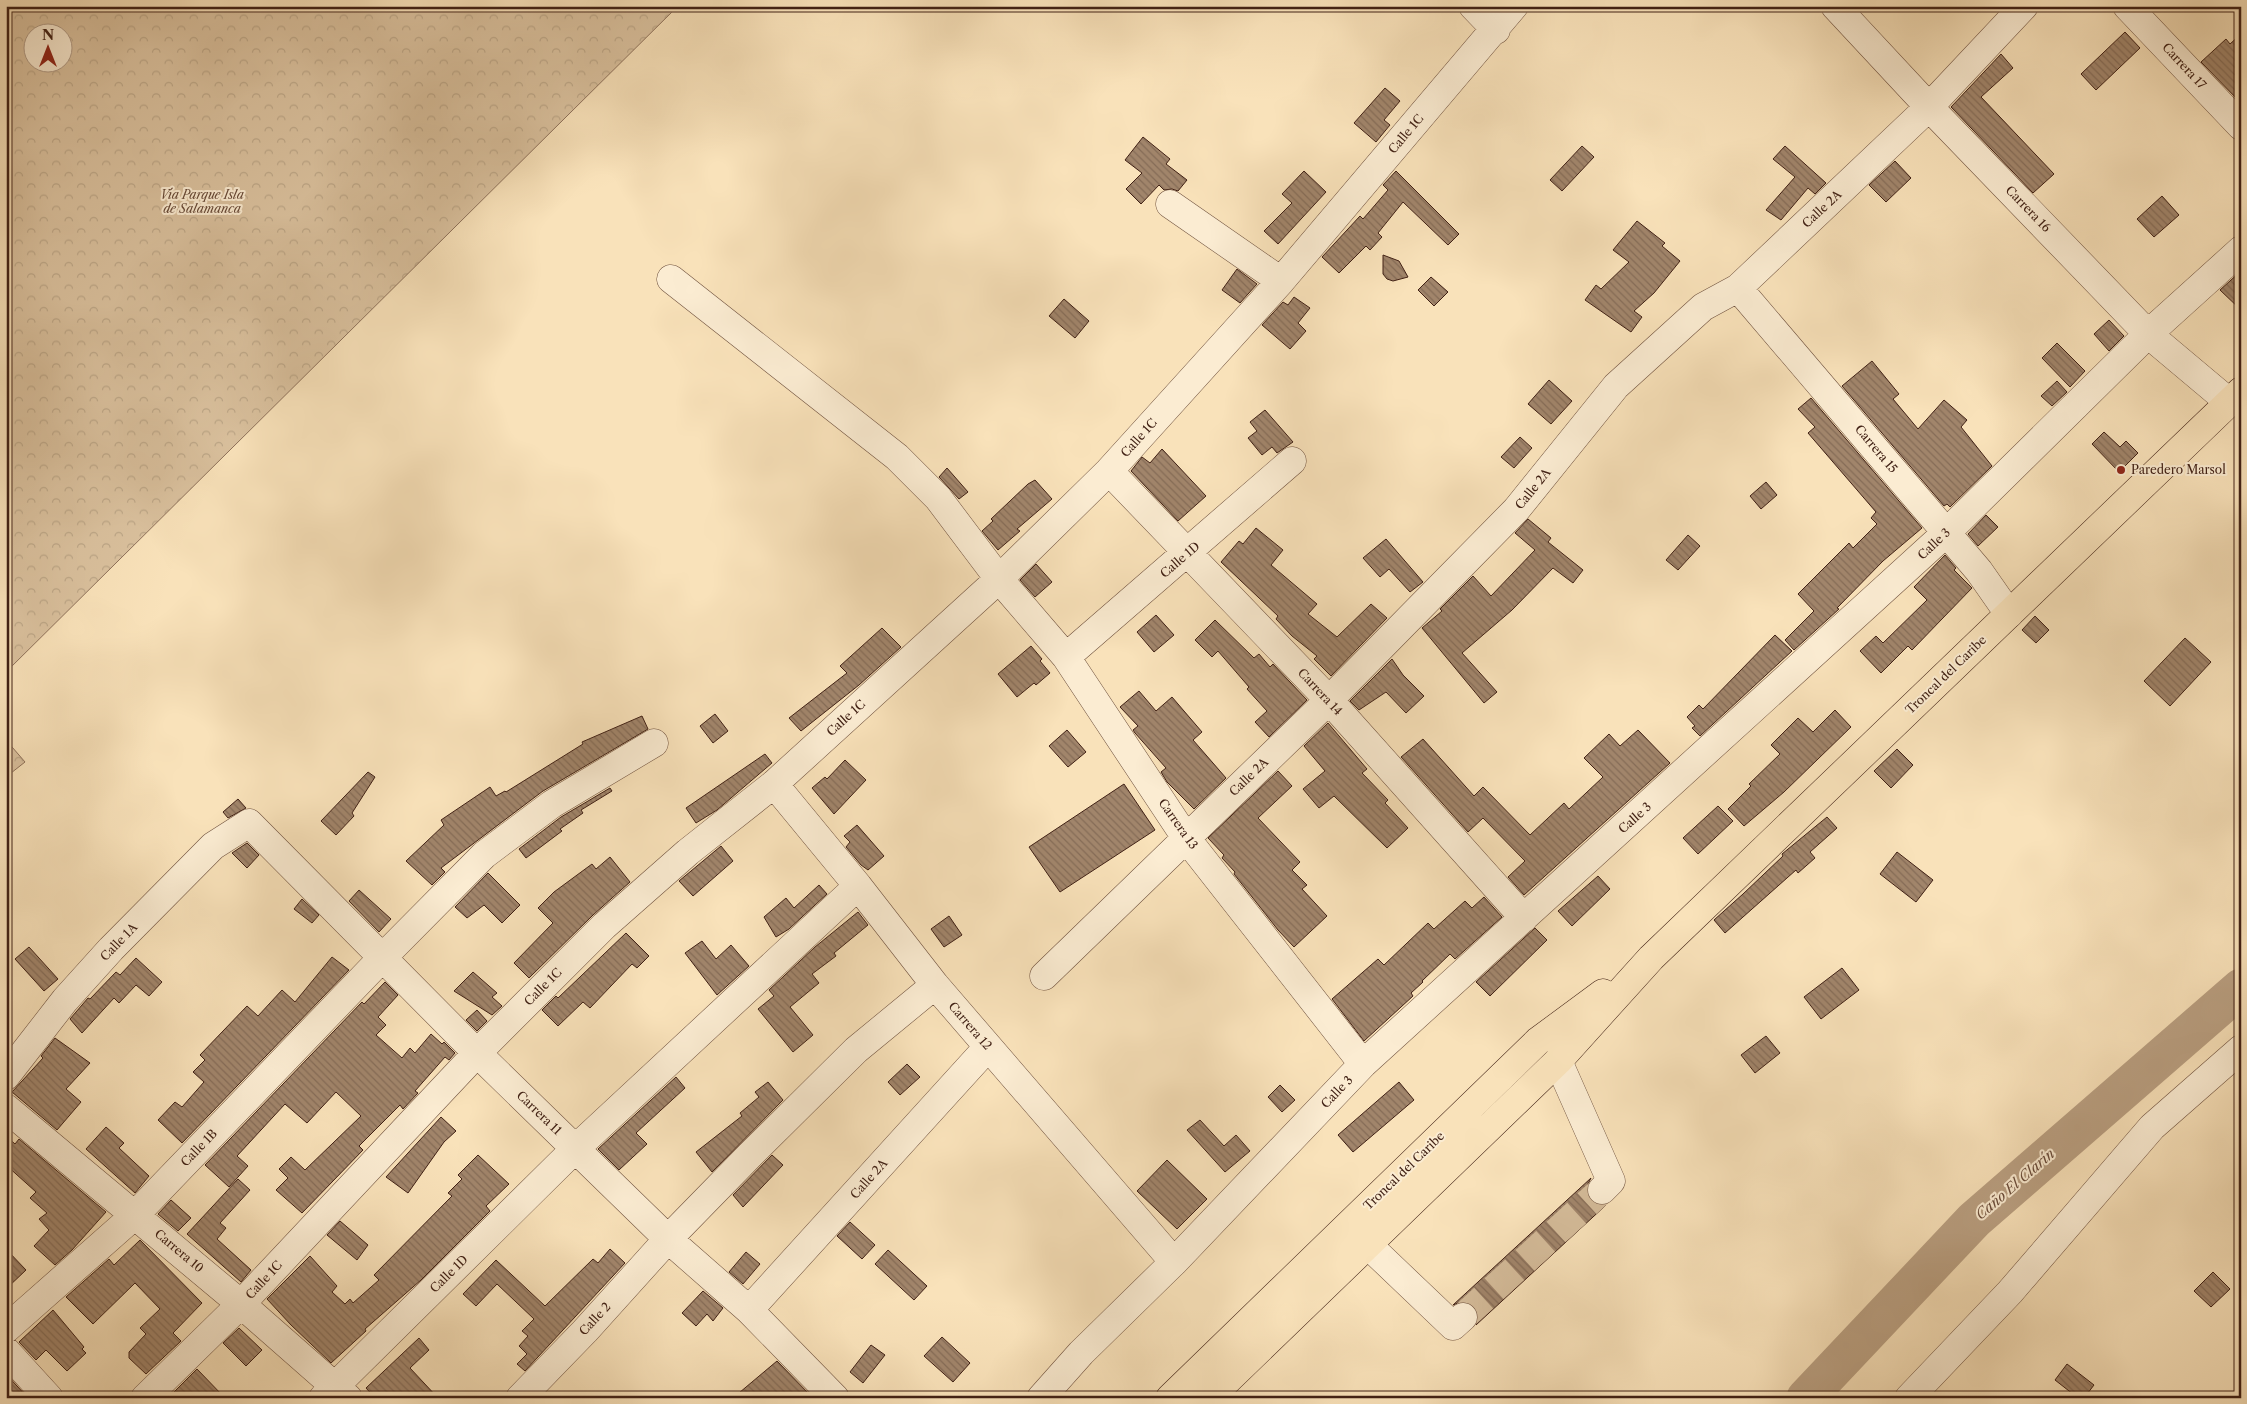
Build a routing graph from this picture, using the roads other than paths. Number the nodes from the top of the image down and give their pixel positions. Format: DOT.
graph roads {
  1 [pos="1473,6"];
  2 [pos="1514,6"];
  3 [pos="1835,6"];
  4 [pos="2024,6"];
  5 [pos="2128,6"];
  6 [pos="1496,30"];
  7 [pos="1929,107"];
  8 [pos="2241,126"];
  9 [pos="1170,204"];
  10 [pos="2241,250"];
  11 [pos="670,278"];
  12 [pos="1281,281"];
  13 [pos="1738,288"];
  14 [pos="2148,334"];
  15 [pos="2235,396"];
  16 [pos="1292,461"];
  17 [pos="1109,471"];
  18 [pos="1946,533"];
  19 [pos="1187,554"];
  20 [pos="999,579"];
  21 [pos="2009,614"];
  22 [pos="1066,658"];
  23 [pos="1328,700"];
  24 [pos="654,742"];
  25 [pos="774,784"];
  26 [pos="249,823"];
  27 [pos="1186,838"];
  28 [pos="858,886"];
  29 [pos="1524,918"];
  30 [pos="383,957"];
  31 [pos="1651,958"];
  32 [pos="1044,976"];
  33 [pos="935,985"];
  34 [pos="988,1047"];
  35 [pos="2241,1049"];
  36 [pos="477,1053"];
  37 [pos="1558,1061"];
  38 [pos="1363,1064"];
  39 [pos="6,1076"];
  40 [pos="6,1108"];
  41 [pos="575,1149"];
  42 [pos="1602,1190"];
  43 [pos="135,1215"];
  44 [pos="668,1239"];
  45 [pos="1368,1245"];
  46 [pos="1174,1262"];
  47 [pos="241,1304"];
  48 [pos="749,1310"];
  49 [pos="1463,1317"];
  50 [pos="6,1329"];
  51 [pos="6,1351"];
  52 [pos="335,1394"];
  53 [pos="49,1398"];
  54 [pos="145,1398"];
  55 [pos="520,1398"];
  56 [pos="834,1398"];
  57 [pos="1041,1398"];
  58 [pos="1170,1398"];
  59 [pos="1209,1398"];
  60 [pos="1909,1398"];
  1 -- 6 [label="street"];
  2 -- 6 [label="street, Calle 1C"];
  3 -- 7 [label="street, Carrera 16"];
  4 -- 7 [label="street, Calle 2A"];
  5 -- 8 [label="street, Carrera 17"];
  6 -- 12 [label="street, Calle 1C"];
  7 -- 13 [label="street, Calle 2A"];
  7 -- 14 [label="street, Carrera 16"];
  9 -- 12 [label="street"];
  10 -- 14 [label="street, Calle 3"];
  11 -- 20 [label="street, Carrera 13"];
  12 -- 17 [label="street, Calle 1C"];
  13 -- 18 [label="street, Carrera 15"];
  13 -- 23 [label="street, Calle 2A"];
  14 -- 15 [label="street, Carrera 16"];
  14 -- 18 [label="street, Calle 3"];
  15 -- 21 [label="highway, Troncal del Caribe"];
  16 -- 19 [label="street, Calle 1D"];
  17 -- 19 [label="street, Carrera 14"];
  17 -- 20 [label="street, Calle 1C"];
  18 -- 21 [label="street, Carrera 15"];
  18 -- 29 [label="street, Calle 3"];
  19 -- 22 [label="street, Calle 1D"];
  19 -- 23 [label="street, Carrera 14"];
  20 -- 22 [label="street, Carrera 13"];
  20 -- 25 [label="street, Calle 1C"];
  21 -- 31 [label="highway, Troncal del Caribe"];
  22 -- 27 [label="street, Carrera 13"];
  23 -- 27 [label="street, Calle 2A"];
  23 -- 29 [label="street, Carrera 14"];
  24 -- 30 [label="street, Calle 1B"];
  25 -- 28 [label="street, Carrera 12"];
  25 -- 36 [label="street, Calle 1C"];
  26 -- 30 [label="street, Carrera 11"];
  26 -- 39 [label="street, Calle 1A"];
  27 -- 32 [label="street, Calle 2A"];
  27 -- 38 [label="street, Carrera 13"];
  28 -- 33 [label="street, Carrera 12"];
  28 -- 41 [label="street, Calle 1D"];
  29 -- 38 [label="street, Calle 3"];
  30 -- 36 [label="street, Carrera 11"];
  30 -- 43 [label="street, Calle 1B"];
  31 -- 37 [label="highway, Troncal del Caribe"];
  31 -- 58 [label="highway, Troncal del Caribe"];
  33 -- 34 [label="street, Carrera 12"];
  33 -- 44 [label="street, Calle 2"];
  34 -- 46 [label="street, Carrera 12"];
  34 -- 48 [label="street, Calle 2A"];
  35 -- 60 [label="street"];
  36 -- 41 [label="street, Carrera 11"];
  36 -- 47 [label="street, Calle 1C"];
  37 -- 42 [label="street"];
  37 -- 45 [label="highway, Troncal del Caribe"];
  38 -- 46 [label="street, Calle 3"];
  40 -- 43 [label="street, Carrera 10"];
  41 -- 44 [label="street, Carrera 11"];
  41 -- 52 [label="street, Calle 1D"];
  43 -- 47 [label="street, Carrera 10"];
  43 -- 50 [label="street, Calle 1B"];
  44 -- 48 [label="street, Carrera 11"];
  44 -- 55 [label="street, Calle 2"];
  45 -- 49 [label="street"];
  45 -- 59 [label="highway, Troncal del Caribe"];
  46 -- 57 [label="street, Calle 3"];
  47 -- 52 [label="street, Carrera 10"];
  47 -- 54 [label="street, Calle 1C"];
  48 -- 56 [label="street, Carrera 11"];
  51 -- 53 [label="street"];
}
